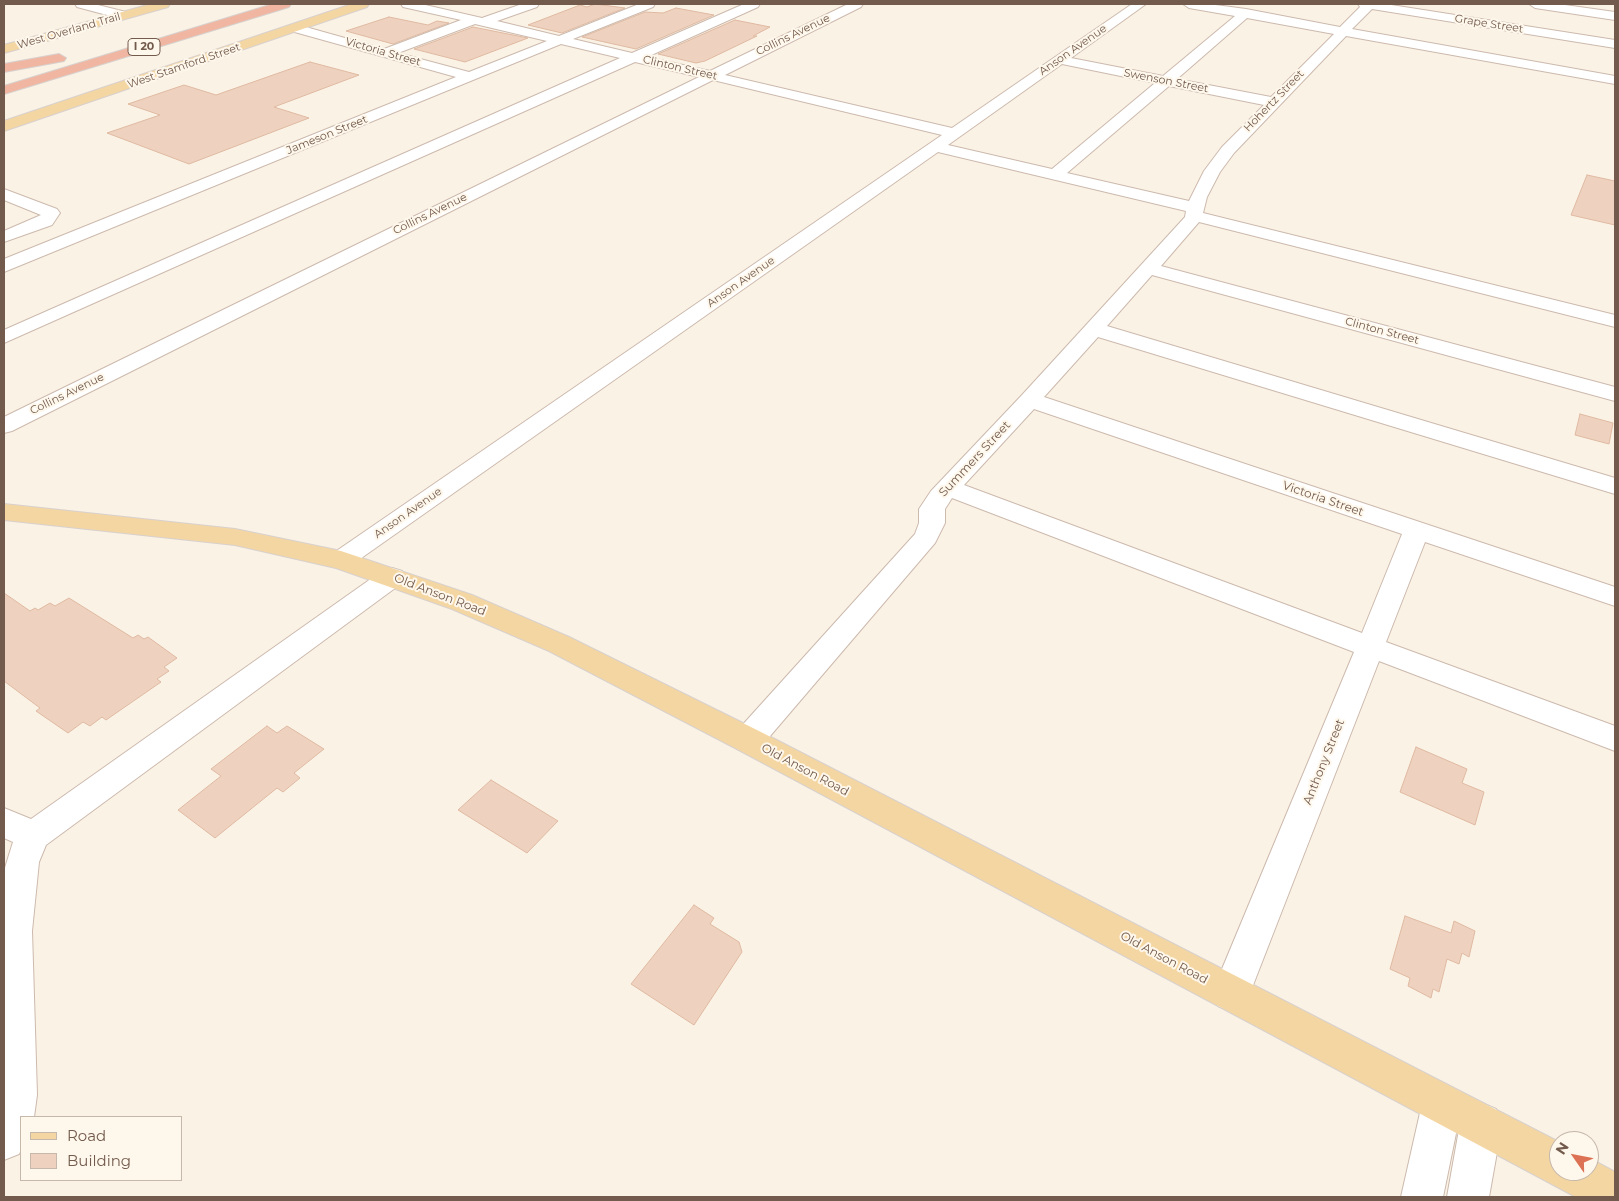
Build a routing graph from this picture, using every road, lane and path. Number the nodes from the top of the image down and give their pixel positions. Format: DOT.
graph roads {
  1 [pos="82,4"];
  2 [pos="164,4"];
  3 [pos="244,4"];
  4 [pos="285,4"];
  5 [pos="363,4"];
  6 [pos="407,4"];
  7 [pos="533,4"];
  8 [pos="649,4"];
  9 [pos="754,4"];
  10 [pos="856,4"];
  11 [pos="1140,4"];
  12 [pos="1189,4"];
  13 [pos="1366,4"];
  14 [pos="1535,4"];
  15 [pos="1246,13"];
  16 [pos="122,16"];
  17 [pos="1615,16"];
  18 [pos="479,21"];
  19 [pos="295,28"];
  20 [pos="1343,30"];
  21 [pos="559,40"];
  22 [pos="1615,44"];
  23 [pos="98,47"];
  24 [pos="4,49"];
  25 [pos="385,53"];
  26 [pos="634,57"];
  27 [pos="1060,60"];
  28 [pos="4,68"];
  29 [pos="4,75"];
  30 [pos="710,75"];
  31 [pos="471,77"];
  32 [pos="1615,80"];
  33 [pos="1166,81"];
  34 [pos="4,90"];
  35 [pos="1272,102"];
  36 [pos="4,126"];
  37 [pos="954,133"];
  38 [pos="935,147"];
  39 [pos="1055,175"];
  40 [pos="4,194"];
  41 [pos="1195,212"];
  42 [pos="4,237"];
  43 [pos="4,266"];
  44 [pos="1148,268"];
  45 [pos="1615,321"];
  46 [pos="1094,328"];
  47 [pos="4,337"];
  48 [pos="1615,394"];
  49 [pos="1030,400"];
  50 [pos="4,426"];
  51 [pos="1615,486"];
  52 [pos="948,488"];
  53 [pos="6,514"];
  54 [pos="1417,530"];
  55 [pos="341,560"];
  56 [pos="392,577"];
  57 [pos="1615,597"];
  58 [pos="1370,646"];
  59 [pos="1615,739"];
  60 [pos="748,740"];
  61 [pos="4,822"];
  62 [pos="34,836"];
  63 [pos="1231,993"];
  64 [pos="1442,1104"];
  65 [pos="1481,1124"];
  66 [pos="4,1139"];
  67 [pos="1549,1160"];
  68 [pos="1589,1181"];
  69 [pos="1615,1195"];
  70 [pos="1422,1197"];
  71 [pos="1468,1197"];
  1 -- 16 [label="street"];
  2 -- 16 [label="main road, West Overland Trail"];
  3 -- 23 [label="highway, I 20"];
  4 -- 34 [label="highway, I 20"];
  5 -- 19 [label="main road, West Stamford Street"];
  6 -- 18 [label="street, Clinton Street"];
  7 -- 18 [label="street"];
  8 -- 21 [label="street, Jameson Street"];
  9 -- 26 [label="street"];
  10 -- 30 [label="street, Collins Avenue"];
  11 -- 27 [label="street, Anson Avenue"];
  12 -- 15 [label="street"];
  13 -- 20 [label="street, Hohertz Street"];
  13 -- 22 [label="street, Grape Street"];
  14 -- 17 [label="street"];
  15 -- 20 [label="street"];
  15 -- 33 [label="street"];
  16 -- 24 [label="main road, West Overland Trail"];
  18 -- 21 [label="street, Clinton Street"];
  18 -- 25 [label="street"];
  19 -- 25 [label="street, Victoria Street"];
  19 -- 36 [label="main road, West Stamford Street"];
  20 -- 32 [label="street"];
  20 -- 35 [label="street, Hohertz Street"];
  21 -- 26 [label="street, Clinton Street"];
  21 -- 31 [label="street, Jameson Street"];
  25 -- 31 [label="street, Victoria Street"];
  26 -- 30 [label="street, Clinton Street"];
  26 -- 47 [label="street"];
  27 -- 33 [label="street, Swenson Street"];
  27 -- 37 [label="street, Anson Avenue"];
  28 -- 29 [label="highway"];
  30 -- 37 [label="street, Clinton Street"];
  30 -- 50 [label="street, Collins Avenue"];
  31 -- 43 [label="street, Jameson Street"];
  33 -- 35 [label="street, Swenson Street"];
  33 -- 39 [label="street"];
  35 -- 41 [label="street, Hohertz Street"];
  37 -- 38 [label="street, Anson Avenue"];
  38 -- 39 [label="street"];
  38 -- 55 [label="street, Anson Avenue"];
  39 -- 41 [label="street"];
  40 -- 42 [label="street"];
  41 -- 44 [label="street, Summers Street"];
  41 -- 45 [label="street"];
  44 -- 46 [label="street, Summers Street"];
  44 -- 48 [label="street, Clinton Street"];
  46 -- 49 [label="street, Summers Street"];
  46 -- 51 [label="street"];
  49 -- 52 [label="street, Summers Street"];
  49 -- 54 [label="street, Victoria Street"];
  52 -- 58 [label="street"];
  52 -- 60 [label="street, Summers Street"];
  53 -- 55 [label="main road, Old Anson Road"];
  54 -- 57 [label="street, Victoria Street"];
  54 -- 58 [label="street, Anthony Street"];
  55 -- 56 [label="main road, Old Anson Road"];
  56 -- 60 [label="main road, Old Anson Road"];
  56 -- 62 [label="street"];
  58 -- 59 [label="street"];
  58 -- 63 [label="street, Anthony Street"];
  60 -- 63 [label="main road, Old Anson Road"];
  61 -- 62 [label="street"];
  62 -- 66 [label="street"];
  63 -- 64 [label="main road, Old Anson Road"];
  64 -- 65 [label="main road, Old Anson Road"];
  64 -- 70 [label="street"];
  65 -- 67 [label="main road, Old Anson Road"];
  65 -- 71 [label="street"];
  68 -- 69 [label="main road"];
}
